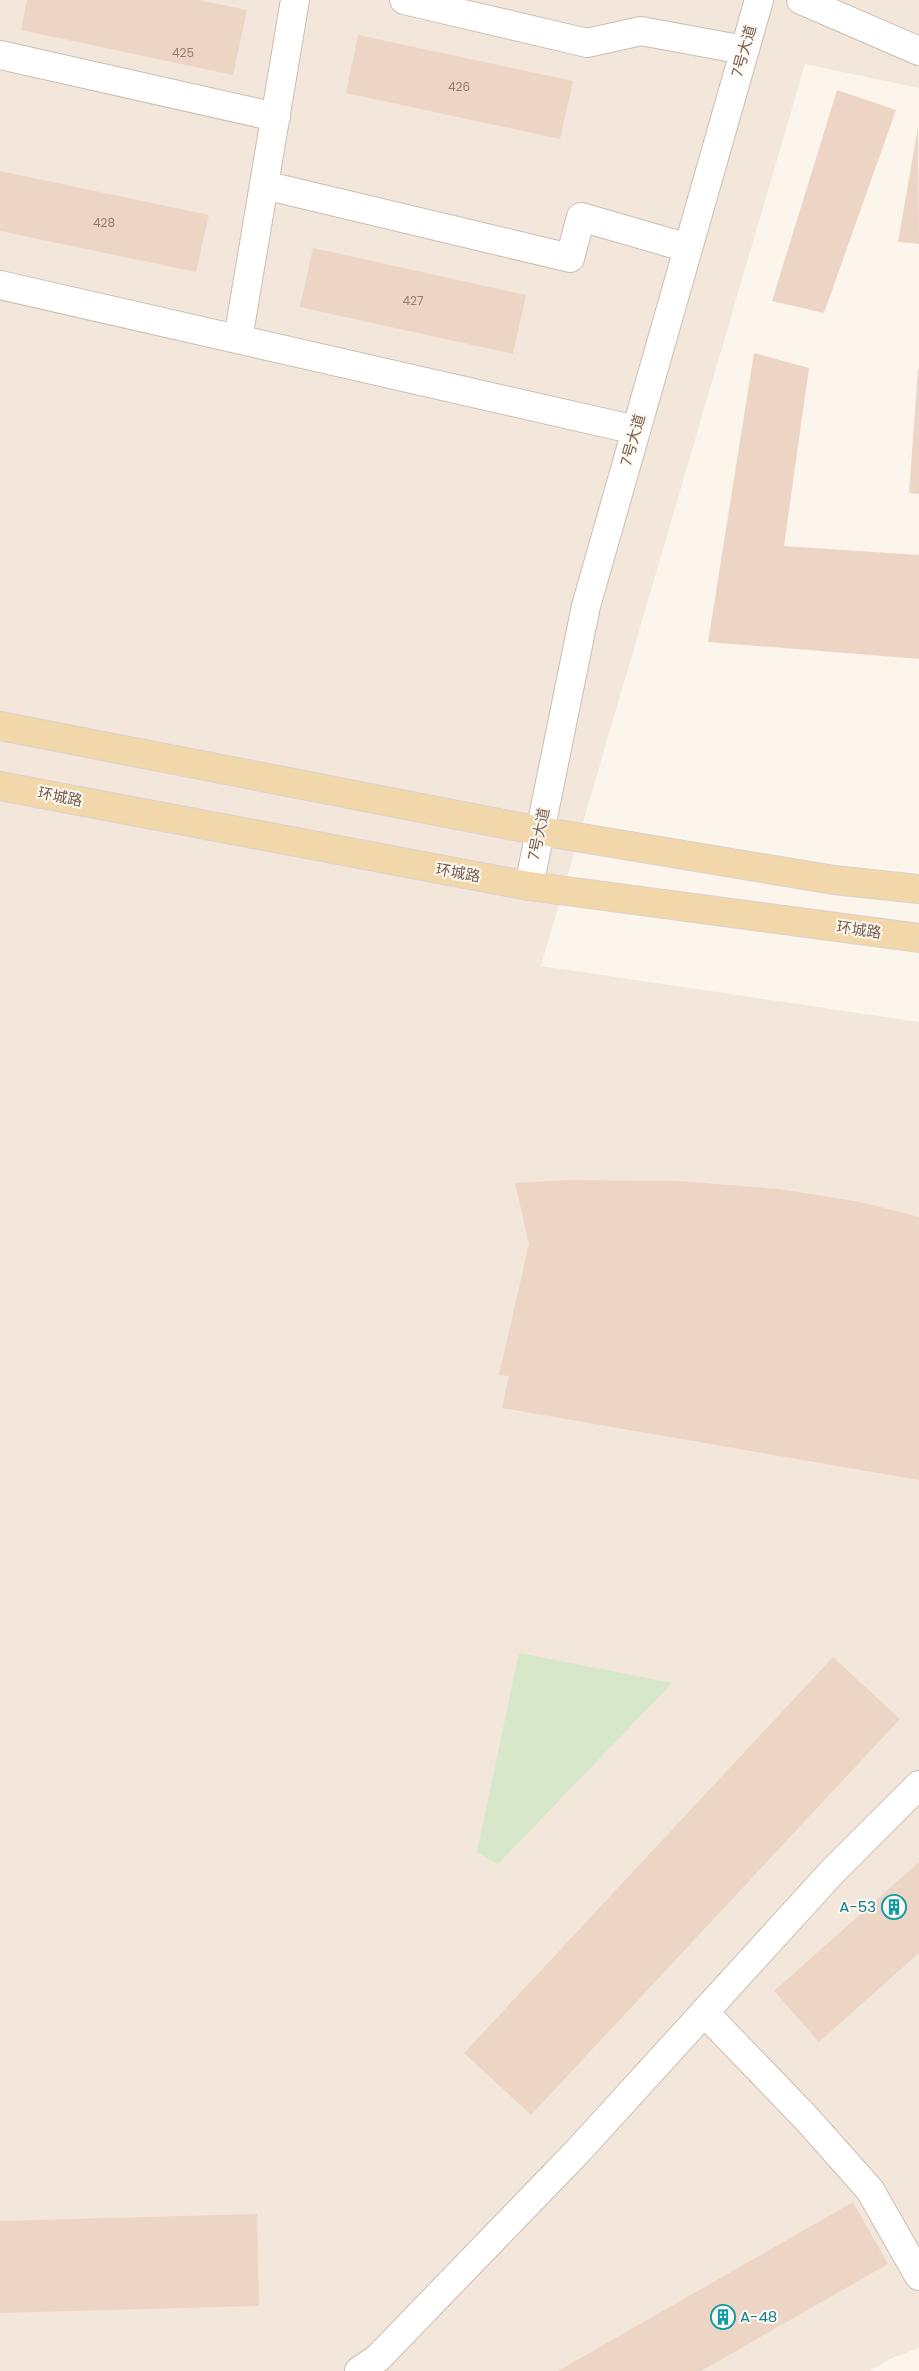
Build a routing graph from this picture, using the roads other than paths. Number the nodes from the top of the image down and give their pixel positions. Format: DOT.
graph roads {
  1 [pos="295,0"];
  2 [pos="404,0"];
  3 [pos="759,0"];
  4 [pos="801,0"];
  5 [pos="744,50"];
  6 [pos="919,51"];
  7 [pos="0,55"];
  8 [pos="276,117"];
  9 [pos="264,185"];
  10 [pos="688,248"];
  11 [pos="0,285"];
  12 [pos="238,339"];
  13 [pos="636,430"];
  14 [pos="0,726"];
  15 [pos="0,786"];
  16 [pos="540,831"];
  17 [pos="529,886"];
  18 [pos="919,889"];
  19 [pos="919,938"];
  20 [pos="919,1785"];
  21 [pos="704,2012"];
  22 [pos="919,2276"];
  23 [pos="359,2371"];
  1 -- 8 [label="street"];
  2 -- 5 [label="street"];
  3 -- 5 [label="street, 7号大道"];
  4 -- 6 [label="street"];
  5 -- 10 [label="street, 7号大道"];
  7 -- 8 [label="street"];
  8 -- 9 [label="street"];
  9 -- 10 [label="street"];
  9 -- 12 [label="street"];
  10 -- 13 [label="street, 7号大道"];
  11 -- 12 [label="street"];
  12 -- 13 [label="street"];
  13 -- 16 [label="street, 7号大道"];
  14 -- 16 [label="main road"];
  15 -- 17 [label="main road, 环城路"];
  16 -- 17 [label="street, 7号大道"];
  16 -- 18 [label="main road"];
  17 -- 19 [label="main road, 环城路"];
  20 -- 21 [label="street"];
  21 -- 22 [label="street"];
  21 -- 23 [label="street"];
}
